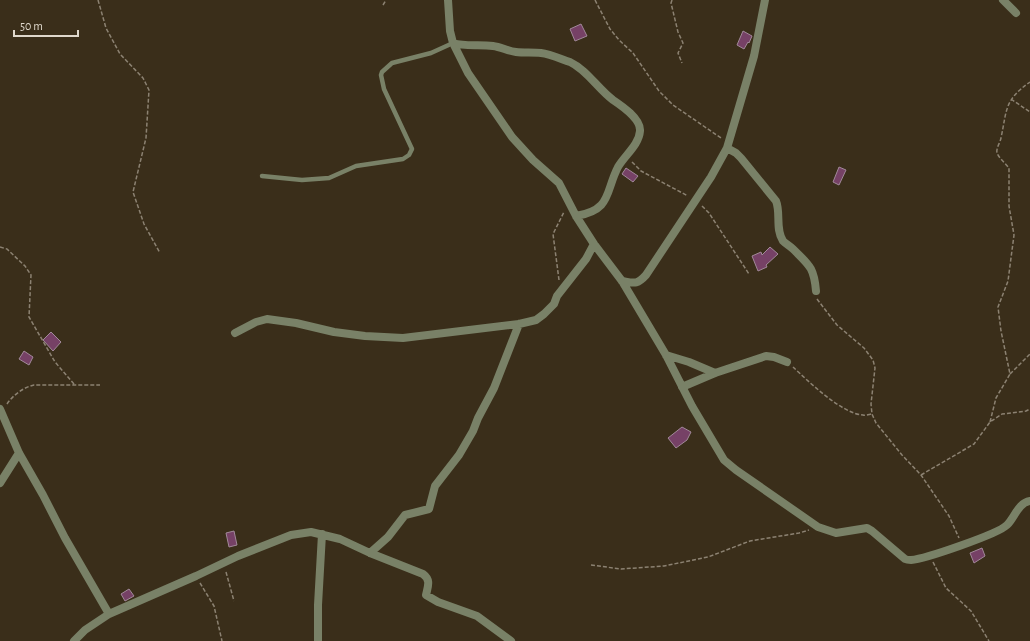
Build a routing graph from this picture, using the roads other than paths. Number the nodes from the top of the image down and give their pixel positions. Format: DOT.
graph roads {
  1 [pos="448,0"];
  2 [pos="765,0"];
  3 [pos="1003,0"];
  4 [pos="1016,13"];
  5 [pos="453,43"];
  6 [pos="727,146"];
  7 [pos="262,176"];
  8 [pos="576,216"];
  9 [pos="594,244"];
  10 [pos="622,281"];
  11 [pos="816,291"];
  12 [pos="519,324"];
  13 [pos="235,333"];
  14 [pos="666,355"];
  15 [pos="787,362"];
  16 [pos="715,373"];
  17 [pos="682,387"];
  18 [pos="1,411"];
  19 [pos="19,453"];
  20 [pos="0,483"];
  21 [pos="1030,501"];
  22 [pos="322,534"];
  23 [pos="370,553"];
  24 [pos="109,614"];
  25 [pos="74,641"];
  26 [pos="318,641"];
  27 [pos="511,641"];
  1 -- 5 [label="street"];
  2 -- 6 [label="street"];
  3 -- 4 [label="street"];
  5 -- 7 [label="lane"];
  5 -- 8 [label="street"];
  5 -- 8 [label="street"];
  6 -- 10 [label="street"];
  6 -- 11 [label="street"];
  8 -- 9 [label="street"];
  9 -- 10 [label="street"];
  9 -- 12 [label="street"];
  10 -- 14 [label="street"];
  12 -- 13 [label="street"];
  12 -- 23 [label="street"];
  14 -- 16 [label="street"];
  14 -- 17 [label="street"];
  15 -- 16 [label="street"];
  16 -- 17 [label="street"];
  17 -- 21 [label="street"];
  18 -- 19 [label="street"];
  19 -- 20 [label="street"];
  19 -- 24 [label="street"];
  22 -- 23 [label="street"];
  22 -- 24 [label="street"];
  22 -- 26 [label="street"];
  23 -- 27 [label="street"];
  24 -- 25 [label="street"];
}
